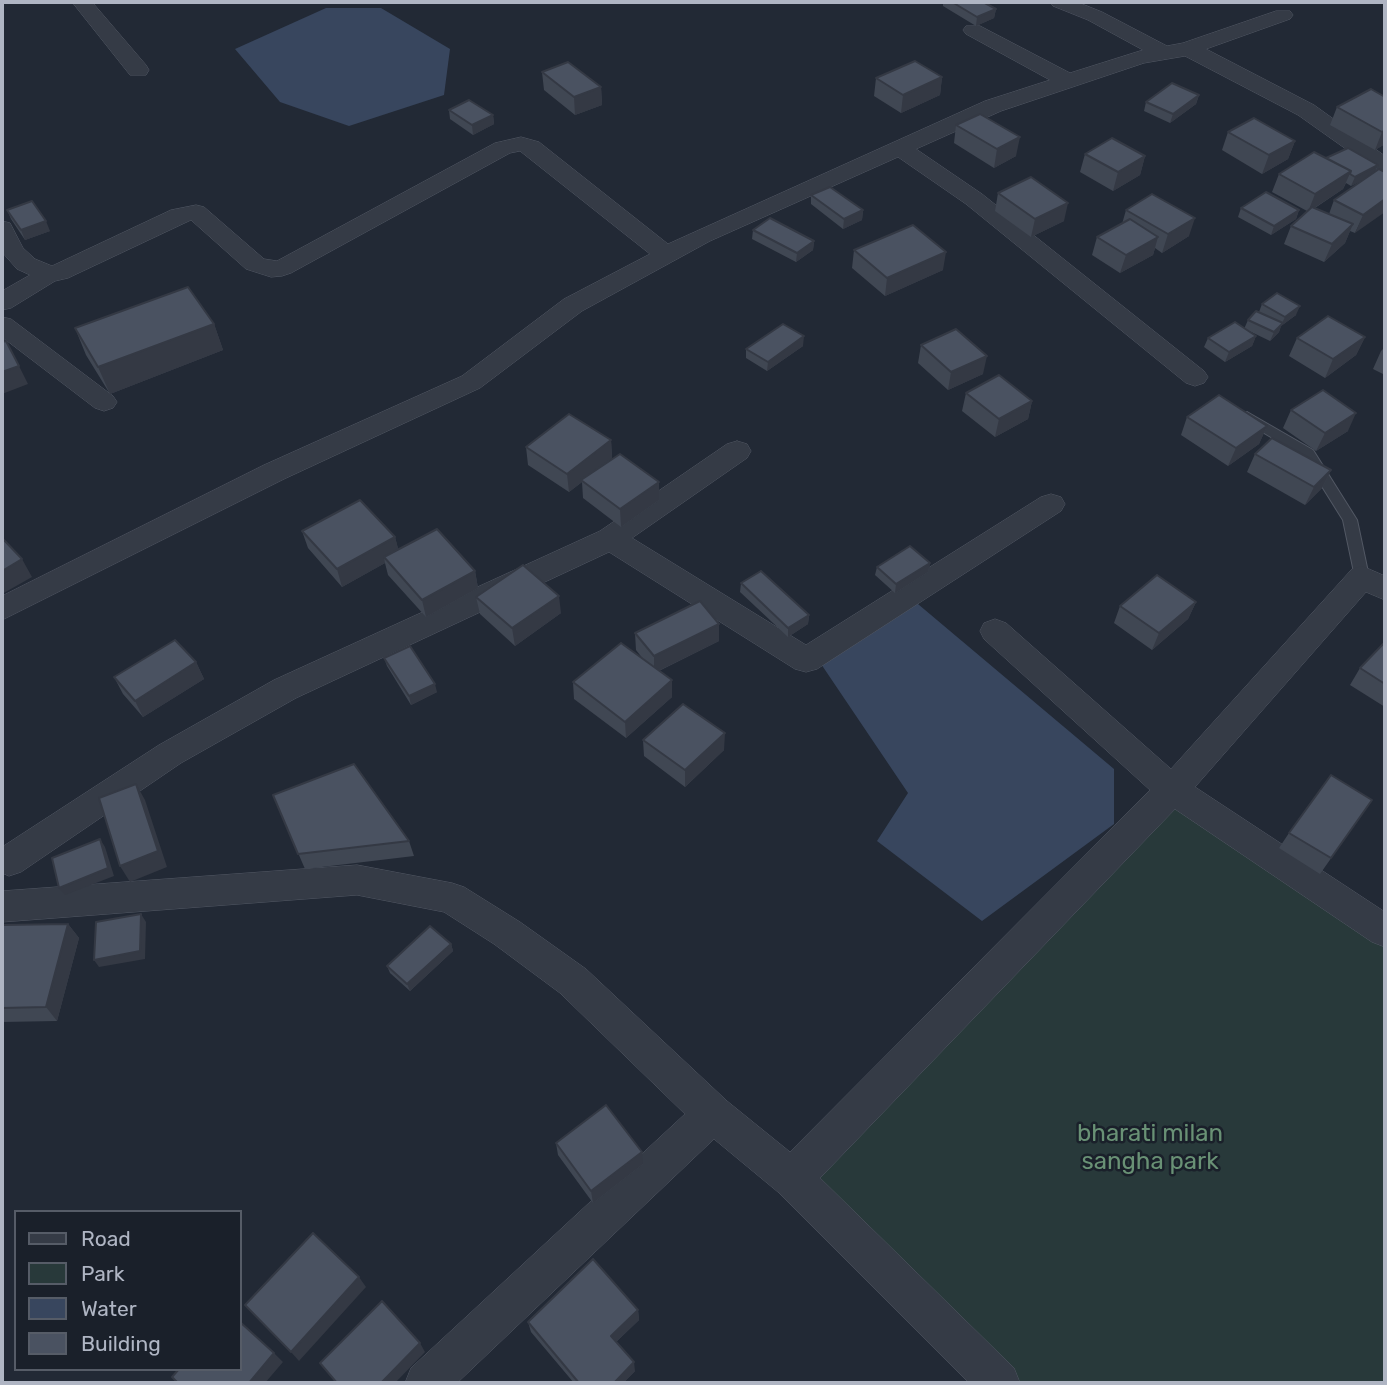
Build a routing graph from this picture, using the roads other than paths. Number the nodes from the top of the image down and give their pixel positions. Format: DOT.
graph roads {
  1 [pos="1060,2"];
  2 [pos="90,4"];
  3 [pos="1283,15"];
  4 [pos="973,30"];
  5 [pos="1175,51"];
  6 [pos="138,70"];
  7 [pos="1068,81"];
  8 [pos="900,148"];
  9 [pos="1385,166"];
  10 [pos="2,228"];
  11 [pos="666,255"];
  12 [pos="49,274"];
  13 [pos="2,302"];
  14 [pos="2,325"];
  15 [pos="1195,377"];
  16 [pos="104,402"];
  17 [pos="1230,407"];
  18 [pos="737,451"];
  19 [pos="1051,504"];
  20 [pos="610,539"];
  21 [pos="1374,583"];
  22 [pos="2,609"];
  23 [pos="995,631"];
  24 [pos="1172,790"];
  25 [pos="5,856"];
  26 [pos="11,907"];
  27 [pos="1385,931"];
  28 [pos="713,1114"];
  29 [pos="792,1178"];
  30 [pos="426,1383"];
  31 [pos="999,1383"];
  1 -- 5 [label="street"];
  2 -- 6 [label="street"];
  3 -- 5 [label="street"];
  4 -- 7 [label="street"];
  5 -- 7 [label="street"];
  5 -- 9 [label="street"];
  7 -- 8 [label="street"];
  8 -- 11 [label="street"];
  8 -- 15 [label="street"];
  10 -- 12 [label="street"];
  11 -- 12 [label="street"];
  11 -- 22 [label="street"];
  12 -- 13 [label="street"];
  14 -- 16 [label="street"];
  17 -- 21 [label="lane"];
  18 -- 20 [label="street"];
  19 -- 20 [label="street"];
  20 -- 25 [label="street"];
  21 -- 24 [label="street"];
  23 -- 24 [label="street"];
  24 -- 27 [label="street"];
  24 -- 29 [label="street"];
  25 -- 26 [label="street"];
  26 -- 28 [label="street"];
  28 -- 29 [label="street"];
  28 -- 30 [label="street"];
  29 -- 31 [label="street"];
}
